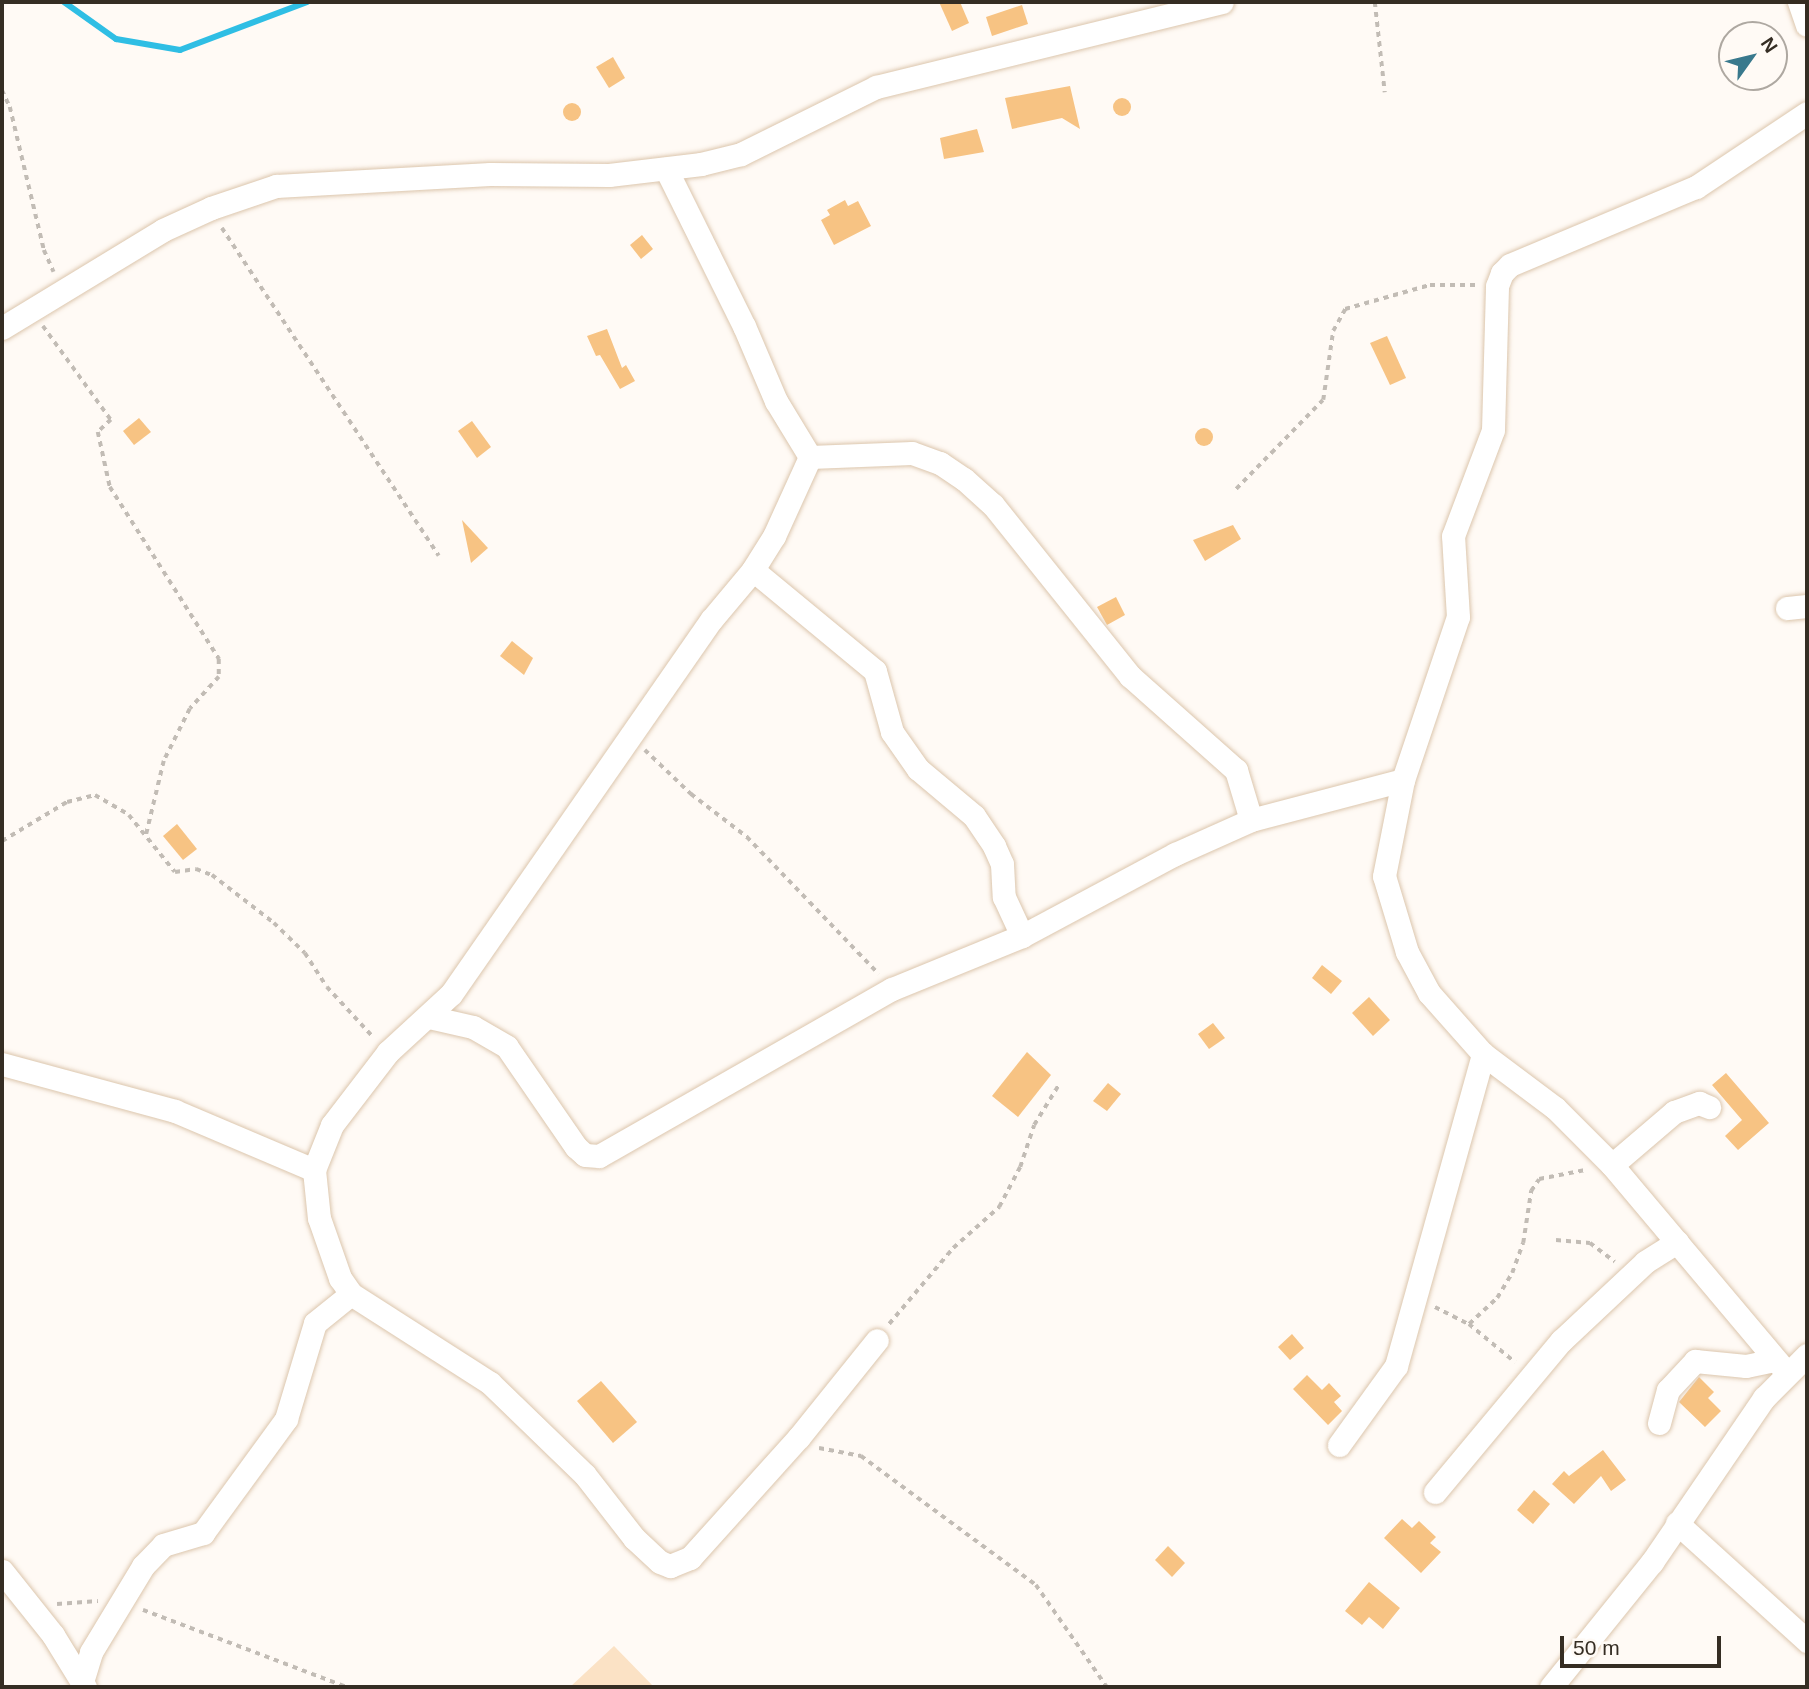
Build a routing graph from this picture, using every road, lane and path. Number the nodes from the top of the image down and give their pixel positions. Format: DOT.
graph roads {
  1 [pos="1222,2"];
  2 [pos="1375,2"];
  3 [pos="1799,2"];
  4 [pos="1807,25"];
  5 [pos="2,90"];
  6 [pos="1385,92"];
  7 [pos="1807,113"];
  8 [pos="666,169"];
  9 [pos="211,208"];
  10 [pos="1497,286"];
  11 [pos="62,290"];
  12 [pos="32,311"];
  13 [pos="2,328"];
  14 [pos="810,457"];
  15 [pos="1236,489"];
  16 [pos="439,556"];
  17 [pos="753,570"];
  18 [pos="630,736"];
  19 [pos="1403,780"];
  20 [pos="1251,820"];
  21 [pos="146,836"];
  22 [pos="2,841"];
  23 [pos="1022,936"];
  24 [pos="892,989"];
  25 [pos="429,1017"];
  26 [pos="388,1052"];
  27 [pos="1483,1054"];
  28 [pos="2,1064"];
  29 [pos="1058,1086"];
  30 [pos="1709,1107"];
  31 [pos="1612,1165"];
  32 [pos="314,1170"];
  33 [pos="1556,1240"];
  34 [pos="1677,1242"];
  35 [pos="1631,1274"];
  36 [pos="351,1294"];
  37 [pos="1419,1297"];
  38 [pos="1469,1324"];
  39 [pos="877,1340"];
  40 [pos="1807,1355"];
  41 [pos="1780,1367"];
  42 [pos="1528,1374"];
  43 [pos="1659,1423"];
  44 [pos="799,1437"];
  45 [pos="1339,1445"];
  46 [pos="1435,1492"];
  47 [pos="1677,1523"];
  48 [pos="2,1571"];
  49 [pos="122,1602"];
  50 [pos="30,1605"];
  51 [pos="1807,1641"];
  52 [pos="83,1684"];
  53 [pos="347,1687"];
  54 [pos="1108,1687"];
  55 [pos="1551,1687"];
  1 -- 8 [label="street"];
  2 -- 6 [label="path"];
  3 -- 4 [label="street"];
  5 -- 11 [label="path"];
  7 -- 10 [label="street"];
  8 -- 9 [label="street"];
  8 -- 14 [label="street"];
  9 -- 11 [label="street"];
  9 -- 16 [label="path"];
  10 -- 15 [label="path"];
  10 -- 19 [label="street"];
  11 -- 12 [label="street"];
  12 -- 13 [label="street"];
  12 -- 21 [label="path"];
  14 -- 17 [label="street"];
  14 -- 20 [label="street"];
  17 -- 18 [label="street"];
  17 -- 23 [label="street"];
  18 -- 24 [label="path"];
  18 -- 25 [label="street"];
  19 -- 20 [label="street"];
  19 -- 27 [label="street"];
  20 -- 23 [label="street"];
  21 -- 22 [label="path"];
  21 -- 26 [label="path"];
  23 -- 24 [label="street"];
  24 -- 25 [label="street"];
  25 -- 26 [label="street"];
  26 -- 32 [label="street"];
  27 -- 31 [label="street"];
  27 -- 37 [label="street"];
  28 -- 32 [label="street"];
  29 -- 39 [label="path"];
  30 -- 31 [label="street"];
  31 -- 34 [label="street"];
  31 -- 38 [label="path"];
  32 -- 36 [label="street"];
  33 -- 35 [label="path"];
  34 -- 35 [label="street"];
  34 -- 41 [label="street"];
  35 -- 42 [label="street"];
  36 -- 44 [label="street"];
  36 -- 49 [label="street"];
  37 -- 38 [label="path"];
  37 -- 45 [label="street"];
  38 -- 42 [label="path"];
  39 -- 44 [label="street"];
  40 -- 41 [label="street"];
  41 -- 43 [label="street"];
  41 -- 47 [label="street"];
  42 -- 46 [label="street"];
  44 -- 54 [label="path"];
  47 -- 51 [label="street"];
  47 -- 55 [label="street"];
  48 -- 50 [label="street"];
  49 -- 50 [label="path"];
  49 -- 52 [label="street"];
  49 -- 53 [label="path"];
  50 -- 52 [label="street"];
}
